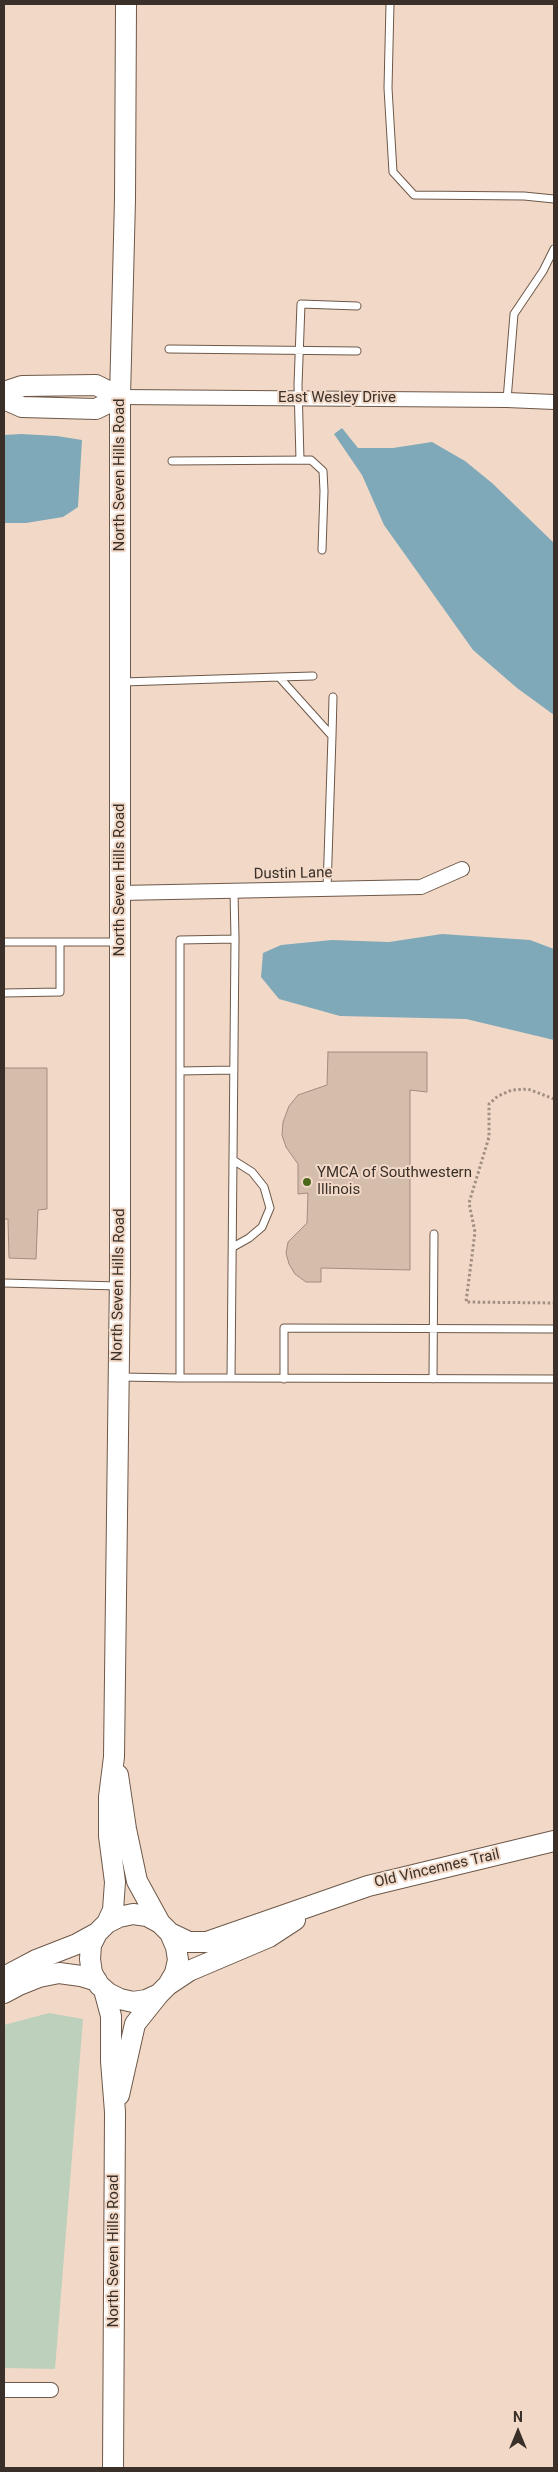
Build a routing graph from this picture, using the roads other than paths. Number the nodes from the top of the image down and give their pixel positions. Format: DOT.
graph roads {
  1 [pos="126,4"];
  2 [pos="390,4"];
  3 [pos="554,199"];
  4 [pos="554,248"];
  5 [pos="357,306"];
  6 [pos="169,349"];
  7 [pos="299,351"];
  8 [pos="357,352"];
  9 [pos="4,392"];
  10 [pos="120,397"];
  11 [pos="299,398"];
  12 [pos="4,399"];
  13 [pos="506,400"];
  14 [pos="554,402"];
  15 [pos="300,460"];
  16 [pos="172,461"];
  17 [pos="322,550"];
  18 [pos="313,676"];
  19 [pos="279,677"];
  20 [pos="120,682"];
  21 [pos="333,697"];
  22 [pos="332,736"];
  23 [pos="462,869"];
  24 [pos="327,889"];
  25 [pos="234,891"];
  26 [pos="120,893"];
  27 [pos="235,938"];
  28 [pos="4,942"];
  29 [pos="60,942"];
  30 [pos="120,942"];
  31 [pos="4,994"];
  32 [pos="234,1070"];
  33 [pos="180,1071"];
  34 [pos="233,1160"];
  35 [pos="434,1234"];
  36 [pos="233,1246"];
  37 [pos="4,1283"];
  38 [pos="120,1286"];
  39 [pos="433,1329"];
  40 [pos="554,1330"];
  41 [pos="117,1377"];
  42 [pos="180,1378"];
  43 [pos="232,1378"];
  44 [pos="284,1378"];
  45 [pos="433,1378"];
  46 [pos="554,1379"];
  47 [pos="114,1757"];
  48 [pos="554,1841"];
  49 [pos="322,1902"];
  50 [pos="102,1928"];
  51 [pos="165,1928"];
  52 [pos="4,1977"];
  53 [pos="100,1985"];
  54 [pos="163,1990"];
  55 [pos="4,1993"];
  56 [pos="115,2112"];
  57 [pos="4,2390"];
  58 [pos="51,2390"];
  59 [pos="113,2468"];
  1 -- 10 [label="street, North Seven Hills Road"];
  2 -- 3 [label="lane"];
  4 -- 13 [label="lane"];
  5 -- 7 [label="lane"];
  6 -- 7 [label="lane"];
  7 -- 8 [label="lane"];
  7 -- 11 [label="lane"];
  9 -- 10 [label="street, East Wesley Drive"];
  10 -- 11 [label="street, East Wesley Drive"];
  10 -- 12 [label="street, East Wesley Drive"];
  10 -- 20 [label="street, North Seven Hills Road"];
  11 -- 13 [label="street, East Wesley Drive"];
  11 -- 15 [label="lane"];
  13 -- 14 [label="street, East Wesley Drive"];
  15 -- 16 [label="lane"];
  15 -- 17 [label="lane"];
  18 -- 19 [label="lane"];
  19 -- 20 [label="lane"];
  19 -- 22 [label="lane"];
  20 -- 26 [label="street, North Seven Hills Road"];
  21 -- 22 [label="lane"];
  22 -- 24 [label="lane"];
  23 -- 24 [label="street, Dustin Lane"];
  24 -- 25 [label="street, Dustin Lane"];
  25 -- 26 [label="street, Dustin Lane"];
  25 -- 27 [label="lane"];
  26 -- 30 [label="street, North Seven Hills Road"];
  27 -- 32 [label="lane"];
  27 -- 33 [label="lane"];
  28 -- 29 [label="lane"];
  29 -- 30 [label="lane"];
  29 -- 31 [label="lane"];
  30 -- 38 [label="street, North Seven Hills Road"];
  32 -- 33 [label="lane"];
  32 -- 34 [label="lane"];
  33 -- 42 [label="lane"];
  34 -- 36 [label="lane"];
  34 -- 36 [label="lane"];
  35 -- 39 [label="lane"];
  36 -- 43 [label="lane"];
  37 -- 38 [label="lane"];
  38 -- 41 [label="street, North Seven Hills Road"];
  39 -- 40 [label="lane"];
  39 -- 44 [label="lane"];
  39 -- 45 [label="lane"];
  41 -- 42 [label="lane"];
  41 -- 47 [label="street, North Seven Hills Road"];
  42 -- 43 [label="lane"];
  43 -- 44 [label="lane"];
  44 -- 45 [label="lane"];
  45 -- 46 [label="lane"];
  47 -- 50 [label="street, North Seven Hills Road"];
  47 -- 51 [label="street, North Seven Hills Road"];
  48 -- 49 [label="street, Old Vincennes Trail"];
  49 -- 51 [label="street, Old Vincennes Trail"];
  49 -- 54 [label="street, Old Vincennes Trail"];
  50 -- 51 [label="street"];
  50 -- 52 [label="street"];
  50 -- 53 [label="street"];
  51 -- 54 [label="street"];
  53 -- 54 [label="street"];
  53 -- 55 [label="street"];
  53 -- 56 [label="street, North Seven Hills Road"];
  54 -- 56 [label="street, North Seven Hills Road"];
  56 -- 59 [label="street, North Seven Hills Road"];
  57 -- 58 [label="street"];
}
